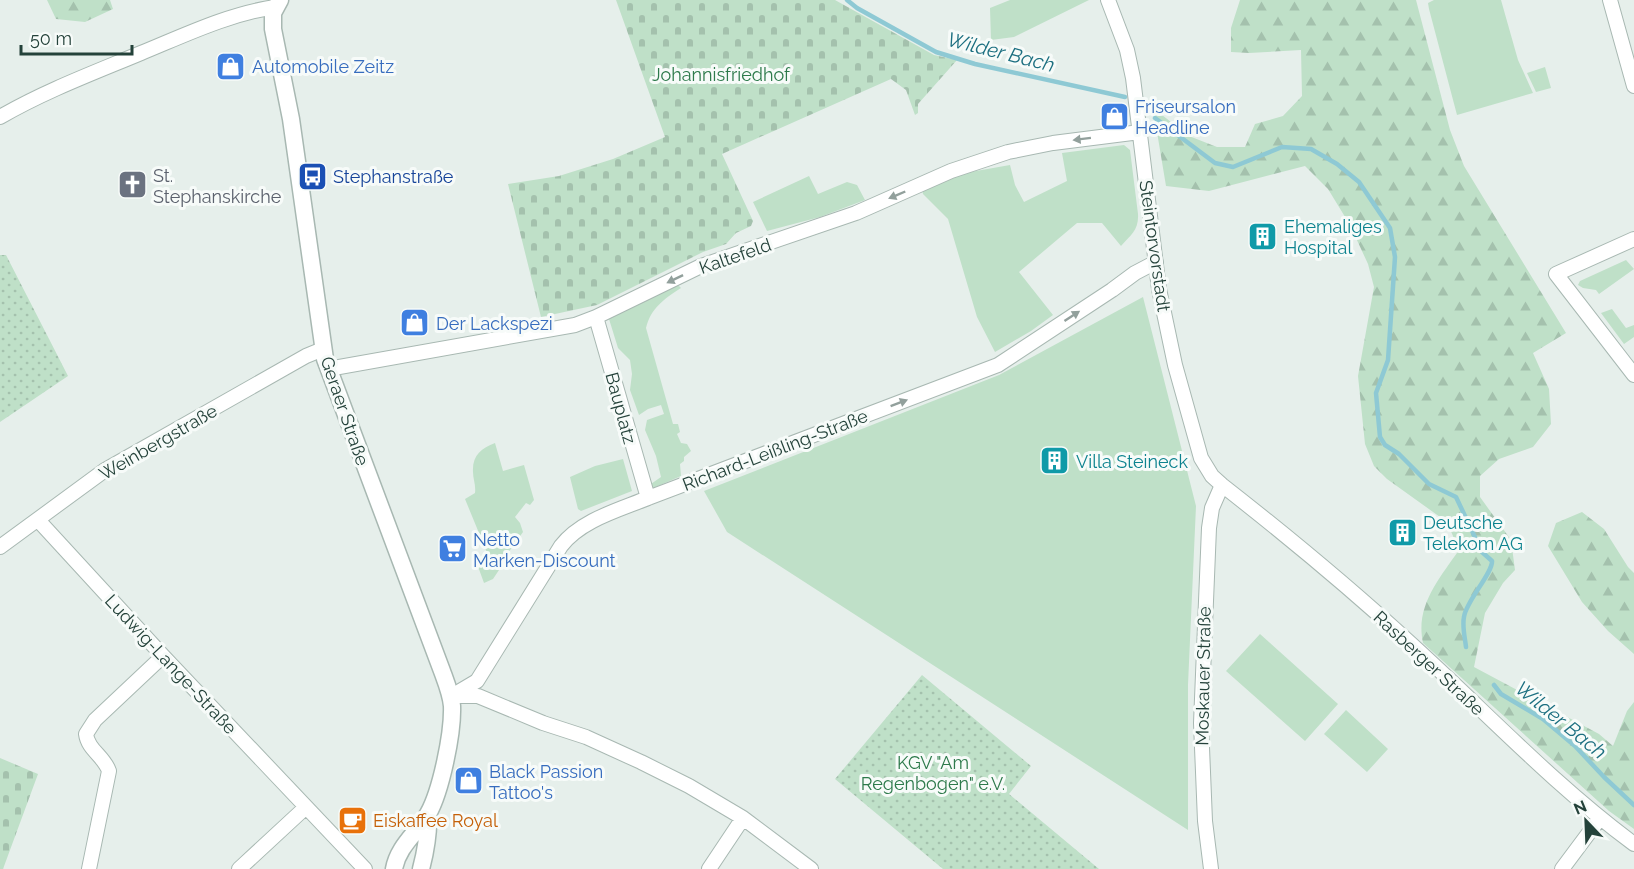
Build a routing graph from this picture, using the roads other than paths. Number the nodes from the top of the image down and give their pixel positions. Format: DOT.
graph roads {
  1 [pos="1108,0"];
  2 [pos="1610,0"];
  3 [pos="277,4"];
  4 [pos="1634,86"];
  5 [pos="0,117"];
  6 [pos="1140,128"];
  7 [pos="1634,239"];
  8 [pos="1156,262"];
  9 [pos="596,317"];
  10 [pos="323,349"];
  11 [pos="328,369"];
  12 [pos="1634,375"];
  13 [pos="1222,485"];
  14 [pos="648,498"];
  15 [pos="38,520"];
  16 [pos="0,546"];
  17 [pos="162,656"];
  18 [pos="450,697"];
  19 [pos="306,807"];
  20 [pos="428,814"];
  21 [pos="744,818"];
  22 [pos="1600,818"];
  23 [pos="1634,844"];
  24 [pos="89,869"];
  25 [pos="239,869"];
  26 [pos="365,869"];
  27 [pos="394,869"];
  28 [pos="420,869"];
  29 [pos="709,869"];
  30 [pos="811,869"];
  31 [pos="1212,869"];
  32 [pos="1562,869"];
  1 -- 6 [label="street, Steintorvorstadt"];
  2 -- 4 [label="street"];
  3 -- 5 [label="street"];
  3 -- 10 [label="street, Geraer Straße"];
  6 -- 8 [label="street, Steintorvorstadt"];
  6 -- 9 [label="street, Kaltefeld, one-way"];
  7 -- 12 [label="street"];
  8 -- 13 [label="street, Steintorvorstadt"];
  14 -- 8 [label="street, Richard-Leißling-Straße, one-way"];
  9 -- 11 [label="street, Kaltefeld"];
  9 -- 14 [label="street, Bauplatz"];
  10 -- 11 [label="street, Geraer Straße"];
  10 -- 15 [label="street, Weinbergstraße"];
  11 -- 18 [label="street, Geraer Straße"];
  13 -- 22 [label="street, Rasberger Straße"];
  13 -- 31 [label="street, Moskauer Straße"];
  14 -- 18 [label="street, Richard-Leißling-Straße"];
  15 -- 16 [label="street, Weinbergstraße"];
  15 -- 17 [label="street, Ludwig-Lange-Straße"];
  17 -- 19 [label="street, Ludwig-Lange-Straße"];
  17 -- 24 [label="street"];
  18 -- 20 [label="street, Geraer Straße"];
  18 -- 21 [label="street"];
  19 -- 25 [label="street"];
  19 -- 26 [label="street, Ludwig-Lange-Straße"];
  20 -- 27 [label="street"];
  20 -- 28 [label="street"];
  21 -- 29 [label="street"];
  21 -- 30 [label="street"];
  22 -- 23 [label="street, Rasberger Straße"];
  22 -- 32 [label="street"];
}
